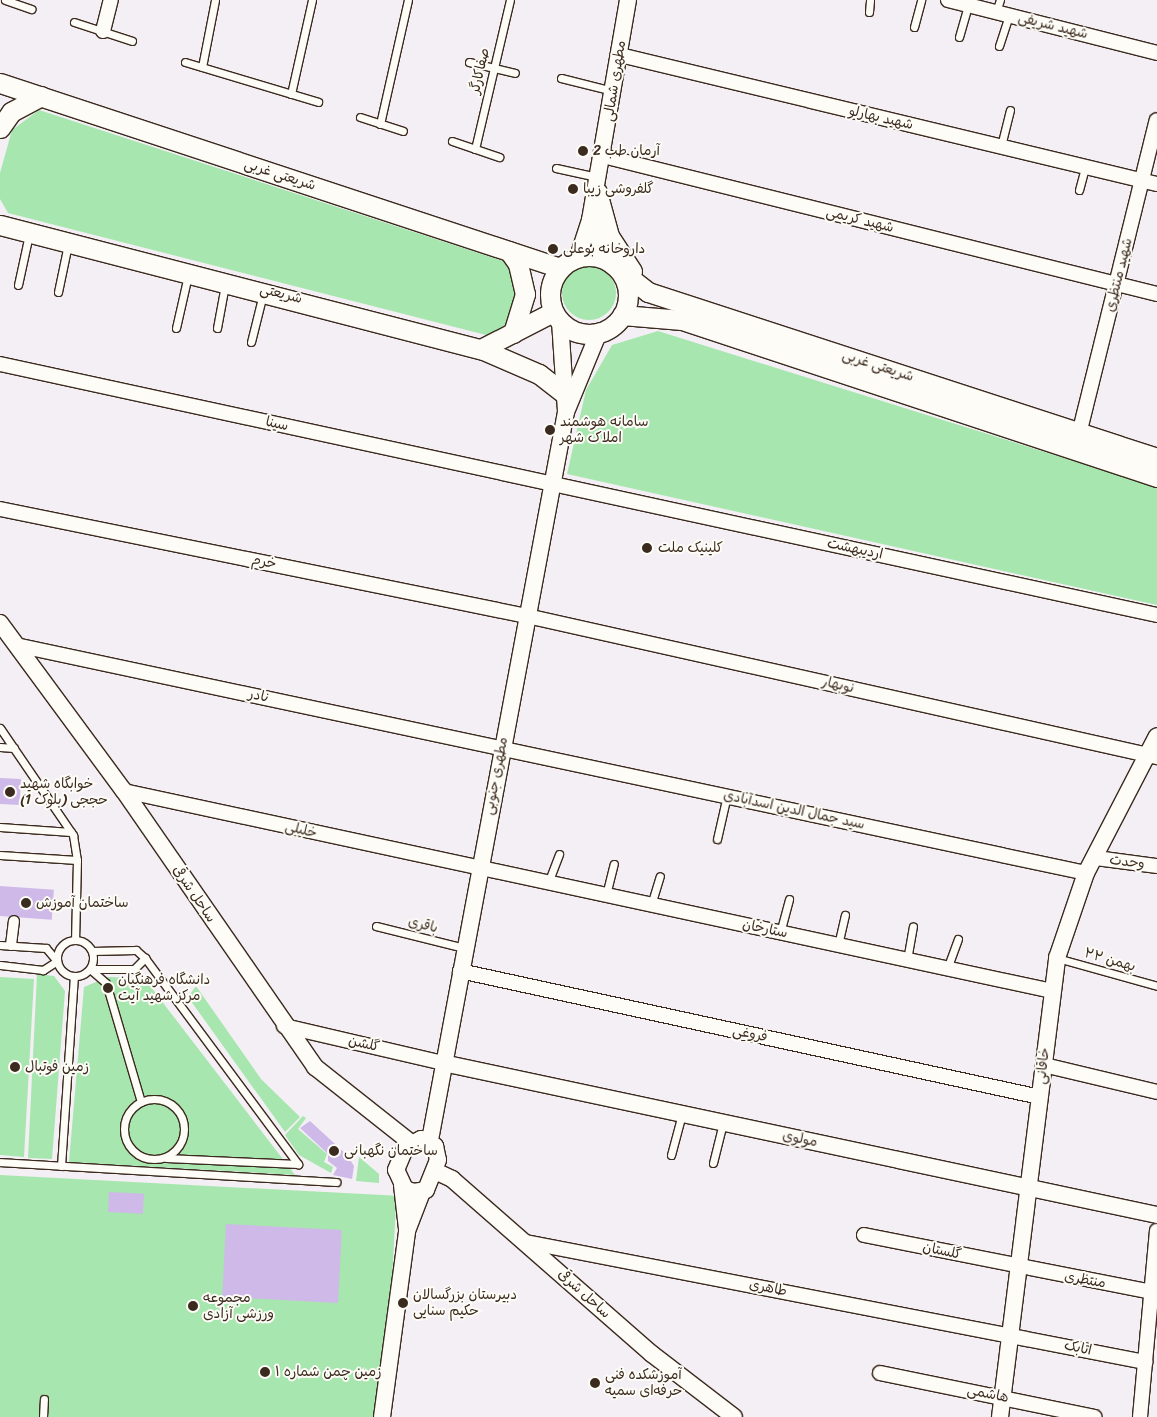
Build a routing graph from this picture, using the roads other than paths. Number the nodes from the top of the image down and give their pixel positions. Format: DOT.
graph roads {
  1 [pos="6,0"];
  2 [pos="111,0"];
  3 [pos="215,0"];
  4 [pos="312,0"];
  5 [pos="408,0"];
  6 [pos="510,0"];
  7 [pos="628,0"];
  8 [pos="870,0"];
  9 [pos="921,0"];
  10 [pos="948,0"];
  11 [pos="968,5"];
  12 [pos="31,9"];
  13 [pos="1002,9"];
  14 [pos="869,12"];
  15 [pos="74,22"];
  16 [pos="914,27"];
  17 [pos="103,31"];
  18 [pos="959,37"];
  19 [pos="132,41"];
  20 [pos="999,46"];
  21 [pos="1157,53"];
  22 [pos="620,55"];
  23 [pos="185,62"];
  24 [pos="469,62"];
  25 [pos="202,67"];
  26 [pos="494,68"];
  27 [pos="515,73"];
  28 [pos="561,78"];
  29 [pos="0,83"];
  30 [pos="614,91"];
  31 [pos="291,94"];
  32 [pos="41,96"];
  33 [pos="318,102"];
  34 [pos="1010,110"];
  35 [pos="360,117"];
  36 [pos="1157,120"];
  37 [pos="380,124"];
  38 [pos="0,128"];
  39 [pos="402,131"];
  40 [pos="452,141"];
  41 [pos="1001,146"];
  42 [pos="475,149"];
  43 [pos="603,156"];
  44 [pos="500,157"];
  45 [pos="1085,166"];
  46 [pos="556,168"];
  47 [pos="1142,180"];
  48 [pos="1157,184"];
  49 [pos="599,185"];
  50 [pos="1079,190"];
  51 [pos="590,220"];
  52 [pos="1,224"];
  53 [pos="30,232"];
  54 [pos="69,242"];
  55 [pos="508,251"];
  56 [pos="578,257"];
  57 [pos="607,260"];
  58 [pos="560,268"];
  59 [pos="189,272"];
  60 [pos="621,273"];
  61 [pos="226,281"];
  62 [pos="1117,283"];
  63 [pos="18,285"];
  64 [pos="264,290"];
  65 [pos="58,292"];
  66 [pos="648,292"];
  67 [pos="1157,294"];
  68 [pos="622,315"];
  69 [pos="557,317"];
  70 [pos="176,328"];
  71 [pos="217,328"];
  72 [pos="598,332"];
  73 [pos="513,334"];
  74 [pos="251,342"];
  75 [pos="481,349"];
  76 [pos="0,364"];
  77 [pos="564,393"];
  78 [pos="566,412"];
  79 [pos="1080,430"];
  80 [pos="1157,458"];
  81 [pos="1157,477"];
  82 [pos="553,484"];
  83 [pos="0,509"];
  84 [pos="1157,615"];
  85 [pos="527,616"];
  86 [pos="0,623"];
  87 [pos="16,645"];
  88 [pos="0,728"];
  89 [pos="1157,736"];
  90 [pos="501,746"];
  91 [pos="0,747"];
  92 [pos="14,748"];
  93 [pos="1153,756"];
  94 [pos="124,791"];
  95 [pos="727,795"];
  96 [pos="0,827"];
  97 [pos="71,832"];
  98 [pos="717,839"];
  99 [pos="559,854"];
  100 [pos="0,855"];
  101 [pos="1096,858"];
  102 [pos="77,860"];
  103 [pos="614,864"];
  104 [pos="1157,866"];
  105 [pos="478,870"];
  106 [pos="1086,873"];
  107 [pos="660,876"];
  108 [pos="548,883"];
  109 [pos="606,895"];
  110 [pos="789,899"];
  111 [pos="651,905"];
  112 [pos="845,915"];
  113 [pos="14,921"];
  114 [pos="376,926"];
  115 [pos="913,927"];
  116 [pos="780,933"];
  117 [pos="958,939"];
  118 [pos="75,940"];
  119 [pos="0,945"];
  120 [pos="11,945"];
  121 [pos="838,945"];
  122 [pos="464,948"];
  123 [pos="92,951"];
  124 [pos="145,958"];
  125 [pos="1057,958"];
  126 [pos="907,960"];
  127 [pos="57,961"];
  128 [pos="0,965"];
  129 [pos="90,968"];
  130 [pos="947,969"];
  131 [pos="460,971"];
  132 [pos="74,976"];
  133 [pos="1157,986"];
  134 [pos="1052,991"];
  135 [pos="284,1026"];
  136 [pos="443,1063"];
  137 [pos="1044,1065"];
  138 [pos="1157,1092"];
  139 [pos="1040,1097"];
  140 [pos="141,1102"];
  141 [pos="682,1113"];
  142 [pos="724,1123"];
  143 [pos="430,1140"];
  144 [pos="410,1142"];
  145 [pos="672,1155"];
  146 [pos="165,1158"];
  147 [pos="0,1162"];
  148 [pos="713,1163"];
  149 [pos="61,1166"];
  150 [pos="435,1171"];
  151 [pos="336,1182"];
  152 [pos="402,1185"];
  153 [pos="1030,1190"];
  154 [pos="422,1192"];
  155 [pos="1157,1215"];
  156 [pos="407,1231"];
  157 [pos="1157,1231"];
  158 [pos="864,1235"];
  159 [pos="526,1242"];
  160 [pos="1019,1268"];
  161 [pos="1152,1292"];
  162 [pos="1011,1334"];
  163 [pos="1145,1362"];
  164 [pos="880,1373"];
  165 [pos="1003,1396"];
  166 [pos="44,1399"];
  167 [pos="43,1417"];
  168 [pos="382,1417"];
  169 [pos="734,1417"];
  170 [pos="1000,1417"];
  171 [pos="1095,1417"];
  172 [pos="1140,1417"];
  1 -- 12 [label="lane"];
  2 -- 17 [label="street"];
  3 -- 25 [label="lane"];
  4 -- 31 [label="lane"];
  5 -- 37 [label="lane"];
  6 -- 26 [label="lane, صفاکارگر"];
  7 -- 22 [label="street, مطهری شمالی"];
  8 -- 14 [label="lane"];
  9 -- 16 [label="lane"];
  10 -- 11 [label="street, شهید شریفی"];
  11 -- 13 [label="street, شهید شریفی"];
  11 -- 18 [label="lane"];
  13 -- 20 [label="lane"];
  13 -- 21 [label="street, شهید شریفی"];
  15 -- 17 [label="lane"];
  17 -- 19 [label="lane"];
  22 -- 30 [label="street, مطهری شمالی"];
  22 -- 41 [label="street, شهید بهارلو"];
  23 -- 25 [label="lane"];
  24 -- 26 [label="lane"];
  25 -- 31 [label="lane"];
  26 -- 27 [label="lane"];
  26 -- 42 [label="lane, صفاکارگر"];
  28 -- 30 [label="lane"];
  29 -- 32 [label="main road, شریعتی غربی"];
  30 -- 43 [label="street, مطهری شمالی"];
  31 -- 33 [label="lane"];
  32 -- 38 [label="main road"];
  32 -- 55 [label="main road, شریعتی غربی"];
  34 -- 41 [label="lane"];
  35 -- 37 [label="lane"];
  36 -- 47 [label="street, شهید منتظری"];
  37 -- 39 [label="lane"];
  40 -- 42 [label="lane"];
  41 -- 45 [label="street, شهید بهارلو"];
  42 -- 44 [label="lane"];
  43 -- 49 [label="street, مطهری شمالی"];
  43 -- 62 [label="street, شهید کریمی"];
  45 -- 47 [label="street, شهید بهارلو"];
  45 -- 50 [label="lane"];
  46 -- 49 [label="lane"];
  47 -- 48 [label="street, شهید بهارلو"];
  47 -- 62 [label="street, شهید منتظری"];
  49 -- 51 [label="street, مطهری شمالی"];
  49 -- 66 [label="main road"];
  51 -- 56 [label="street, مطهری شمالی"];
  51 -- 57 [label="street"];
  52 -- 53 [label="main road, شریعتی"];
  53 -- 54 [label="main road, شریعتی"];
  53 -- 63 [label="lane"];
  54 -- 59 [label="main road, شریعتی"];
  54 -- 65 [label="lane"];
  55 -- 58 [label="main road, شریعتی غربی"];
  55 -- 73 [label="main road"];
  56 -- 57 [label="main road"];
  56 -- 58 [label="main road"];
  57 -- 60 [label="main road, شریعتی غربی"];
  58 -- 69 [label="main road"];
  59 -- 61 [label="main road, شریعتی"];
  59 -- 70 [label="lane"];
  60 -- 66 [label="main road, شریعتی غربی"];
  60 -- 68 [label="main road"];
  61 -- 64 [label="main road, شریعتی"];
  61 -- 71 [label="lane"];
  62 -- 67 [label="street, شهید کریمی"];
  62 -- 79 [label="street, شهید منتظری"];
  64 -- 74 [label="lane"];
  64 -- 75 [label="main road, شریعتی"];
  66 -- 79 [label="main road, شریعتی غربی"];
  68 -- 72 [label="main road"];
  68 -- 81 [label="main road, شریعتی غربی"];
  69 -- 72 [label="main road"];
  69 -- 73 [label="main road"];
  69 -- 77 [label="street"];
  72 -- 78 [label="street"];
  73 -- 75 [label="main road"];
  75 -- 77 [label="main road, شریعتی"];
  76 -- 82 [label="street, سینا"];
  77 -- 78 [label="street"];
  78 -- 82 [label="street, مطهری جنوبی"];
  79 -- 80 [label="main road, شریعتی غربی"];
  82 -- 84 [label="street, اردیبهشت"];
  82 -- 85 [label="street, مطهری جنوبی"];
  83 -- 85 [label="street, خرم"];
  85 -- 90 [label="street, مطهری جنوبی"];
  85 -- 93 [label="street, نوبهار"];
  86 -- 87 [label="street, ساحل شرقی"];
  87 -- 90 [label="street, نادر"];
  87 -- 94 [label="street, ساحل شرقی"];
  88 -- 92 [label="lane"];
  89 -- 93 [label="street, خاقانی"];
  90 -- 95 [label="street, سید جمال الدین اسدآبادی"];
  90 -- 105 [label="street, مطهری جنوبی"];
  91 -- 92 [label="lane"];
  92 -- 97 [label="lane"];
  93 -- 101 [label="street, خاقانی"];
  94 -- 105 [label="street, خلیلی"];
  94 -- 135 [label="street, ساحل شرقی"];
  95 -- 98 [label="lane"];
  95 -- 106 [label="street, سید جمال الدین اسدآبادی"];
  96 -- 97 [label="lane"];
  97 -- 102 [label="lane"];
  99 -- 108 [label="lane"];
  100 -- 102 [label="lane"];
  101 -- 104 [label="street, وحدت"];
  101 -- 106 [label="street, خاقانی"];
  102 -- 118 [label="lane"];
  103 -- 109 [label="lane"];
  105 -- 108 [label="street, ستارخان"];
  105 -- 122 [label="street, مطهری جنوبی"];
  106 -- 125 [label="street, خاقانی"];
  107 -- 111 [label="lane"];
  108 -- 109 [label="street, ستارخان"];
  109 -- 111 [label="street, ستارخان"];
  110 -- 116 [label="lane"];
  111 -- 116 [label="street, ستارخان"];
  112 -- 121 [label="lane"];
  113 -- 120 [label="street"];
  114 -- 122 [label="lane, باقری"];
  115 -- 126 [label="lane"];
  116 -- 121 [label="street, ستارخان"];
  117 -- 130 [label="lane"];
  118 -- 123 [label="lane"];
  118 -- 127 [label="lane"];
  119 -- 120 [label="lane"];
  120 -- 127 [label="lane"];
  121 -- 126 [label="street, ستارخان"];
  122 -- 131 [label="street, مطهری جنوبی"];
  123 -- 124 [label="lane"];
  123 -- 129 [label="lane"];
  124 -- 129 [label="lane"];
  124 -- 146 [label="lane"];
  125 -- 133 [label="lane, ۲۲ بهمن"];
  125 -- 134 [label="street, خاقانی"];
  126 -- 130 [label="street, ستارخان"];
  127 -- 128 [label="lane"];
  127 -- 132 [label="lane"];
  129 -- 132 [label="lane"];
  129 -- 140 [label="lane"];
  130 -- 134 [label="street, ستارخان"];
  131 -- 136 [label="street, مطهری جنوبی"];
  131 -- 139 [label="street, فروغی"];
  132 -- 149 [label="lane"];
  134 -- 137 [label="street, خاقانی"];
  135 -- 136 [label="street, گلشن"];
  135 -- 144 [label="street, ساحل شرقی"];
  136 -- 141 [label="street, مولوی"];
  136 -- 143 [label="street, مطهری جنوبی"];
  137 -- 138 [label="street"];
  137 -- 139 [label="street, خاقانی"];
  139 -- 153 [label="street, خاقانی"];
  140 -- 146 [label="lane"];
  140 -- 146 [label="lane"];
  141 -- 142 [label="street, مولوی"];
  141 -- 145 [label="lane"];
  142 -- 148 [label="lane"];
  142 -- 153 [label="street, مولوی"];
  143 -- 144 [label="street"];
  143 -- 150 [label="street"];
  144 -- 152 [label="street"];
  147 -- 149 [label="lane"];
  149 -- 151 [label="lane"];
  150 -- 154 [label="street"];
  150 -- 159 [label="street, ساحل شرقی"];
  152 -- 154 [label="street"];
  152 -- 156 [label="street"];
  153 -- 155 [label="street, مولوی"];
  153 -- 160 [label="street, خاقانی"];
  154 -- 156 [label="street"];
  156 -- 168 [label="street"];
  157 -- 161 [label="street"];
  158 -- 160 [label="street, گلستان"];
  159 -- 162 [label="street, طاهری"];
  159 -- 169 [label="street, ساحل شرقی"];
  160 -- 161 [label="street, منتظری"];
  160 -- 162 [label="street, خاقانی"];
  161 -- 163 [label="street"];
  162 -- 163 [label="street, اتابک"];
  162 -- 165 [label="street, خاقانی"];
  163 -- 172 [label="street"];
  164 -- 165 [label="street, هاشمی"];
  165 -- 170 [label="street, خاقانی"];
  165 -- 171 [label="street, هاشمی"];
  166 -- 167 [label="lane"];
}
